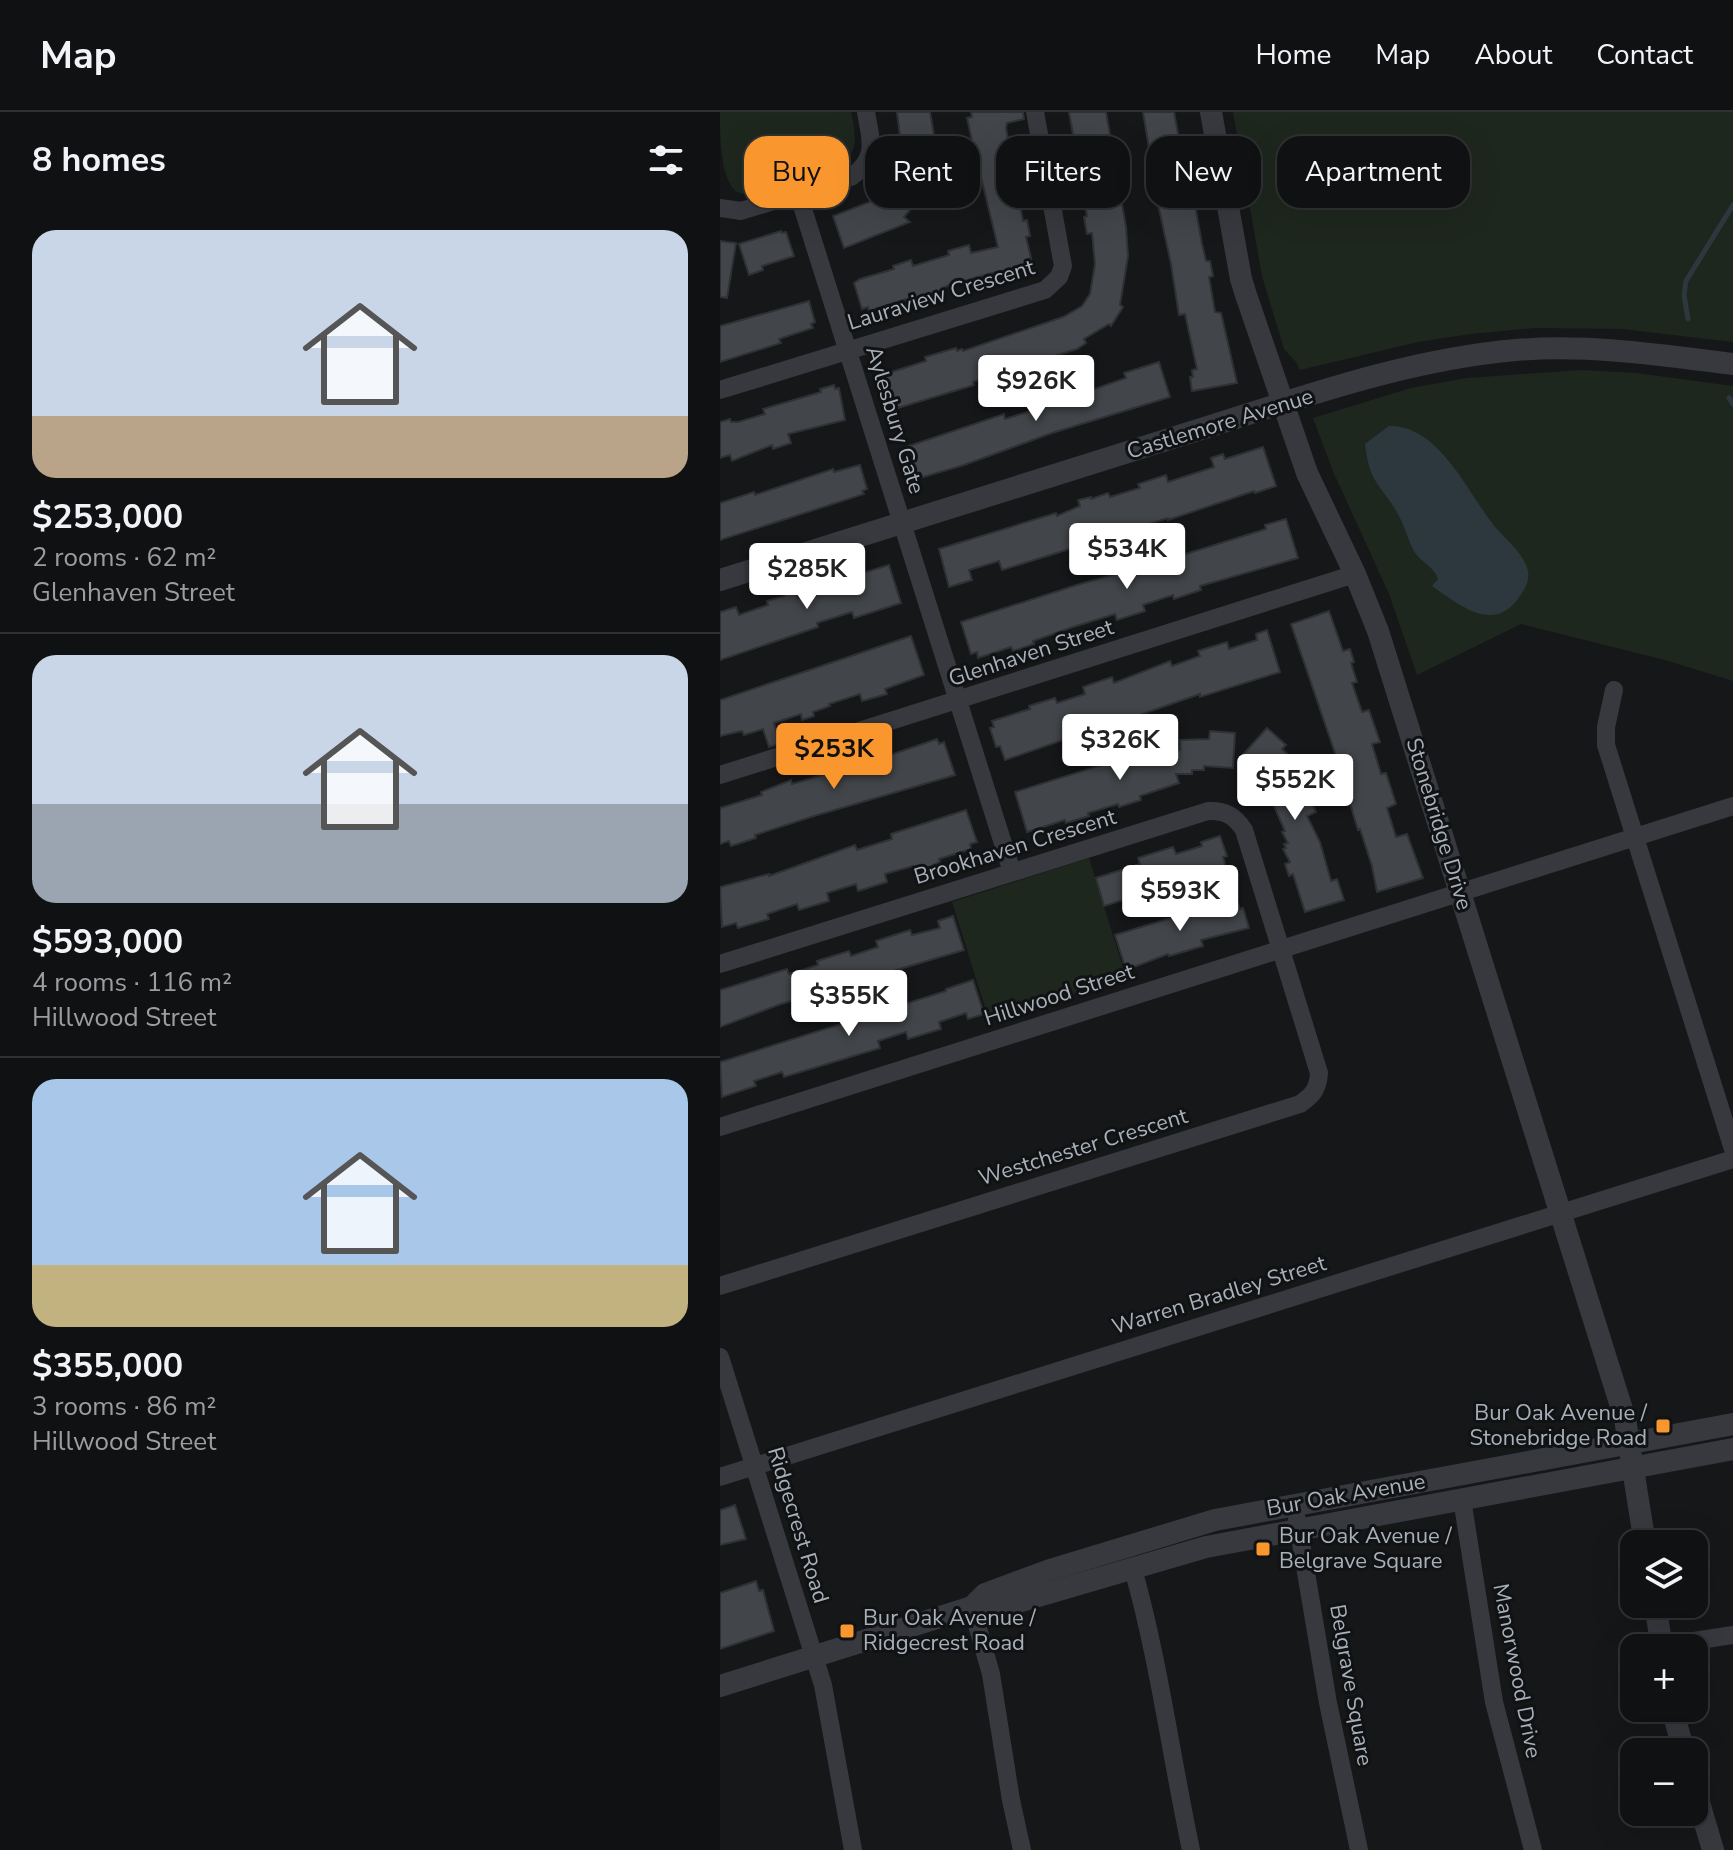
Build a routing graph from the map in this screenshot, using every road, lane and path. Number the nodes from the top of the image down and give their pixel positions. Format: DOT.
graph roads {
  1 [pos="866,112"];
  2 [pos="1035,112"];
  3 [pos="1211,112"];
  4 [pos="849,178"];
  5 [pos="720,208"];
  6 [pos="750,208"];
  7 [pos="803,208"];
  8 [pos="848,349"];
  9 [pos="1733,364"];
  10 [pos="720,390"];
  11 [pos="1284,404"];
  12 [pos="901,524"];
  13 [pos="1355,574"];
  14 [pos="720,580"];
  15 [pos="1614,690"];
  16 [pos="958,701"];
  17 [pos="720,775"];
  18 [pos="1733,806"];
  19 [pos="1635,838"];
  20 [pos="1012,872"];
  21 [pos="1461,894"];
  22 [pos="1281,950"];
  23 [pos="720,964"];
  24 [pos="720,1127"];
  25 [pos="1733,1149"];
  26 [pos="1733,1159"];
  27 [pos="1561,1214"];
  28 [pos="720,1286"];
  29 [pos="720,1357"];
  30 [pos="1733,1424"];
  31 [pos="1629,1443"];
  32 [pos="1733,1449"];
  33 [pos="754,1466"];
  34 [pos="1633,1468"];
  35 [pos="720,1477"];
  36 [pos="1462,1499"];
  37 [pos="1294,1505"];
  38 [pos="1298,1529"];
  39 [pos="1643,1530"];
  40 [pos="1133,1569"];
  41 [pos="972,1607"];
  42 [pos="1733,1635"];
  43 [pos="1708,1639"];
  44 [pos="814,1657"];
  45 [pos="720,1686"];
  46 [pos="1706,1826"];
  47 [pos="853,1850"];
  48 [pos="1022,1850"];
  49 [pos="1191,1850"];
  50 [pos="1359,1850"];
  51 [pos="1533,1850"];
  52 [pos="1713,1850"];
  1 -- 4 [label="street"];
  2 -- 8 [label="street, Lauraview Crescent"];
  3 -- 11 [label="street, Stonebridge Drive"];
  5 -- 6 [label="street"];
  7 -- 8 [label="street, Aylesbury Gate"];
  8 -- 10 [label="street, Lauraview Crescent"];
  8 -- 12 [label="street, Aylesbury Gate"];
  9 -- 11 [label="street, Castlemore Avenue"];
  11 -- 12 [label="street, Castlemore Avenue"];
  11 -- 13 [label="street, Stonebridge Drive"];
  12 -- 14 [label="street, Castlemore Avenue"];
  12 -- 16 [label="street, Aylesbury Gate"];
  13 -- 16 [label="street, Glenhaven Street"];
  13 -- 21 [label="street, Stonebridge Drive"];
  15 -- 19 [label="street"];
  16 -- 17 [label="street, Glenhaven Street"];
  16 -- 20 [label="street, Aylesbury Gate"];
  18 -- 19 [label="street, Hillwood Street"];
  19 -- 21 [label="street, Hillwood Street"];
  19 -- 25 [label="street"];
  20 -- 22 [label="street, Brookhaven Crescent"];
  20 -- 23 [label="street, Brookhaven Crescent"];
  21 -- 22 [label="street, Hillwood Street"];
  21 -- 27 [label="street, Stonebridge Drive"];
  22 -- 24 [label="street, Hillwood Street"];
  22 -- 28 [label="street, Westchester Crescent"];
  26 -- 27 [label="street, Warren Bradley Street"];
  27 -- 31 [label="street, Stonebridge Drive"];
  27 -- 33 [label="street, Warren Bradley Street"];
  29 -- 33 [label="street, Ridgecrest Road"];
  30 -- 31 [label="street, Bur Oak Avenue"];
  31 -- 34 [label="street, Stonebridge Drive"];
  31 -- 37 [label="street, Bur Oak Avenue"];
  32 -- 34 [label="street, Bur Oak Avenue"];
  33 -- 35 [label="street, Warren Bradley Street"];
  33 -- 44 [label="street, Ridgecrest Road"];
  34 -- 36 [label="street, Bur Oak Avenue"];
  34 -- 39 [label="street, Stonebridge Drive"];
  36 -- 38 [label="street, Bur Oak Avenue"];
  36 -- 51 [label="street, Manorwood Drive"];
  37 -- 38 [label="street, Belgrave Square"];
  37 -- 41 [label="street, Bur Oak Avenue"];
  38 -- 40 [label="street, Bur Oak Avenue"];
  38 -- 50 [label="street, Belgrave Square"];
  40 -- 41 [label="street, Bur Oak Avenue"];
  40 -- 49 [label="street"];
  41 -- 44 [label="street, Bur Oak Avenue"];
  41 -- 48 [label="street"];
  42 -- 43 [label="street"];
  44 -- 45 [label="street, Bur Oak Avenue"];
  44 -- 47 [label="street, Ridgecrest Road"];
  46 -- 52 [label="street"];
}
